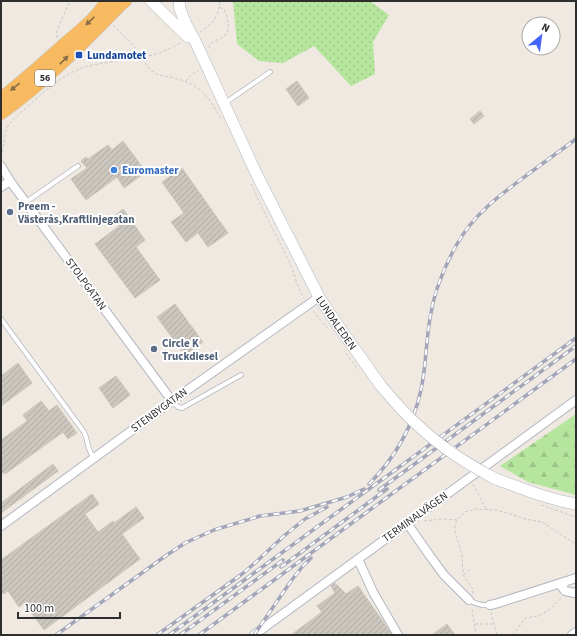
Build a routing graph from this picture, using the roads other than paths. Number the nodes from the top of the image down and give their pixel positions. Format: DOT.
graph roads {
  1 [pos="107,1"];
  2 [pos="125,1"];
  3 [pos="151,1"];
  4 [pos="179,1"];
  5 [pos="197,45"];
  6 [pos="270,72"];
  7 [pos="1,99"];
  8 [pos="224,103"];
  9 [pos="1,113"];
  10 [pos="1,166"];
  11 [pos="78,166"];
  12 [pos="10,181"];
  13 [pos="1,188"];
  14 [pos="26,202"];
  15 [pos="319,296"];
  16 [pos="1,319"];
  17 [pos="241,375"];
  18 [pos="576,400"];
  19 [pos="172,401"];
  20 [pos="94,458"];
  21 [pos="576,504"];
  22 [pos="407,523"];
  23 [pos="1,526"];
  24 [pos="358,559"];
  25 [pos="576,578"];
  26 [pos="565,582"];
  27 [pos="576,592"];
  28 [pos="469,600"];
  29 [pos="490,605"];
  30 [pos="576,632"];
  31 [pos="254,635"];
  32 [pos="398,635"];
  33 [pos="572,635"];
  1 -- 7 [label="highway, 56, one-way"];
  9 -- 2 [label="highway, 56, one-way"];
  3 -- 5 [label="main road, LUNDALEDEN"];
  4 -- 5 [label="main road, LUNDALEDEN"];
  5 -- 8 [label="main road, LUNDALEDEN"];
  6 -- 8 [label="lane"];
  8 -- 15 [label="main road, LUNDALEDEN"];
  10 -- 12 [label="street, STOLPGATAN"];
  11 -- 14 [label="lane"];
  12 -- 13 [label="street"];
  12 -- 14 [label="street, STOLPGATAN"];
  14 -- 19 [label="street, STOLPGATAN"];
  15 -- 19 [label="street, STENBYGATAN"];
  15 -- 21 [label="main road, LUNDALEDEN, bridge"];
  16 -- 20 [label="lane"];
  17 -- 19 [label="lane"];
  18 -- 22 [label="street, TERMINALVÄGEN"];
  19 -- 20 [label="street, STENBYGATAN"];
  20 -- 23 [label="street, STENBYGATAN"];
  22 -- 24 [label="street, TERMINALVÄGEN"];
  22 -- 28 [label="street"];
  24 -- 31 [label="street, TERMINALVÄGEN"];
  24 -- 32 [label="street"];
  25 -- 26 [label="street"];
  26 -- 27 [label="street"];
  26 -- 29 [label="street"];
  28 -- 29 [label="lane"];
  30 -- 33 [label="street"];
}
